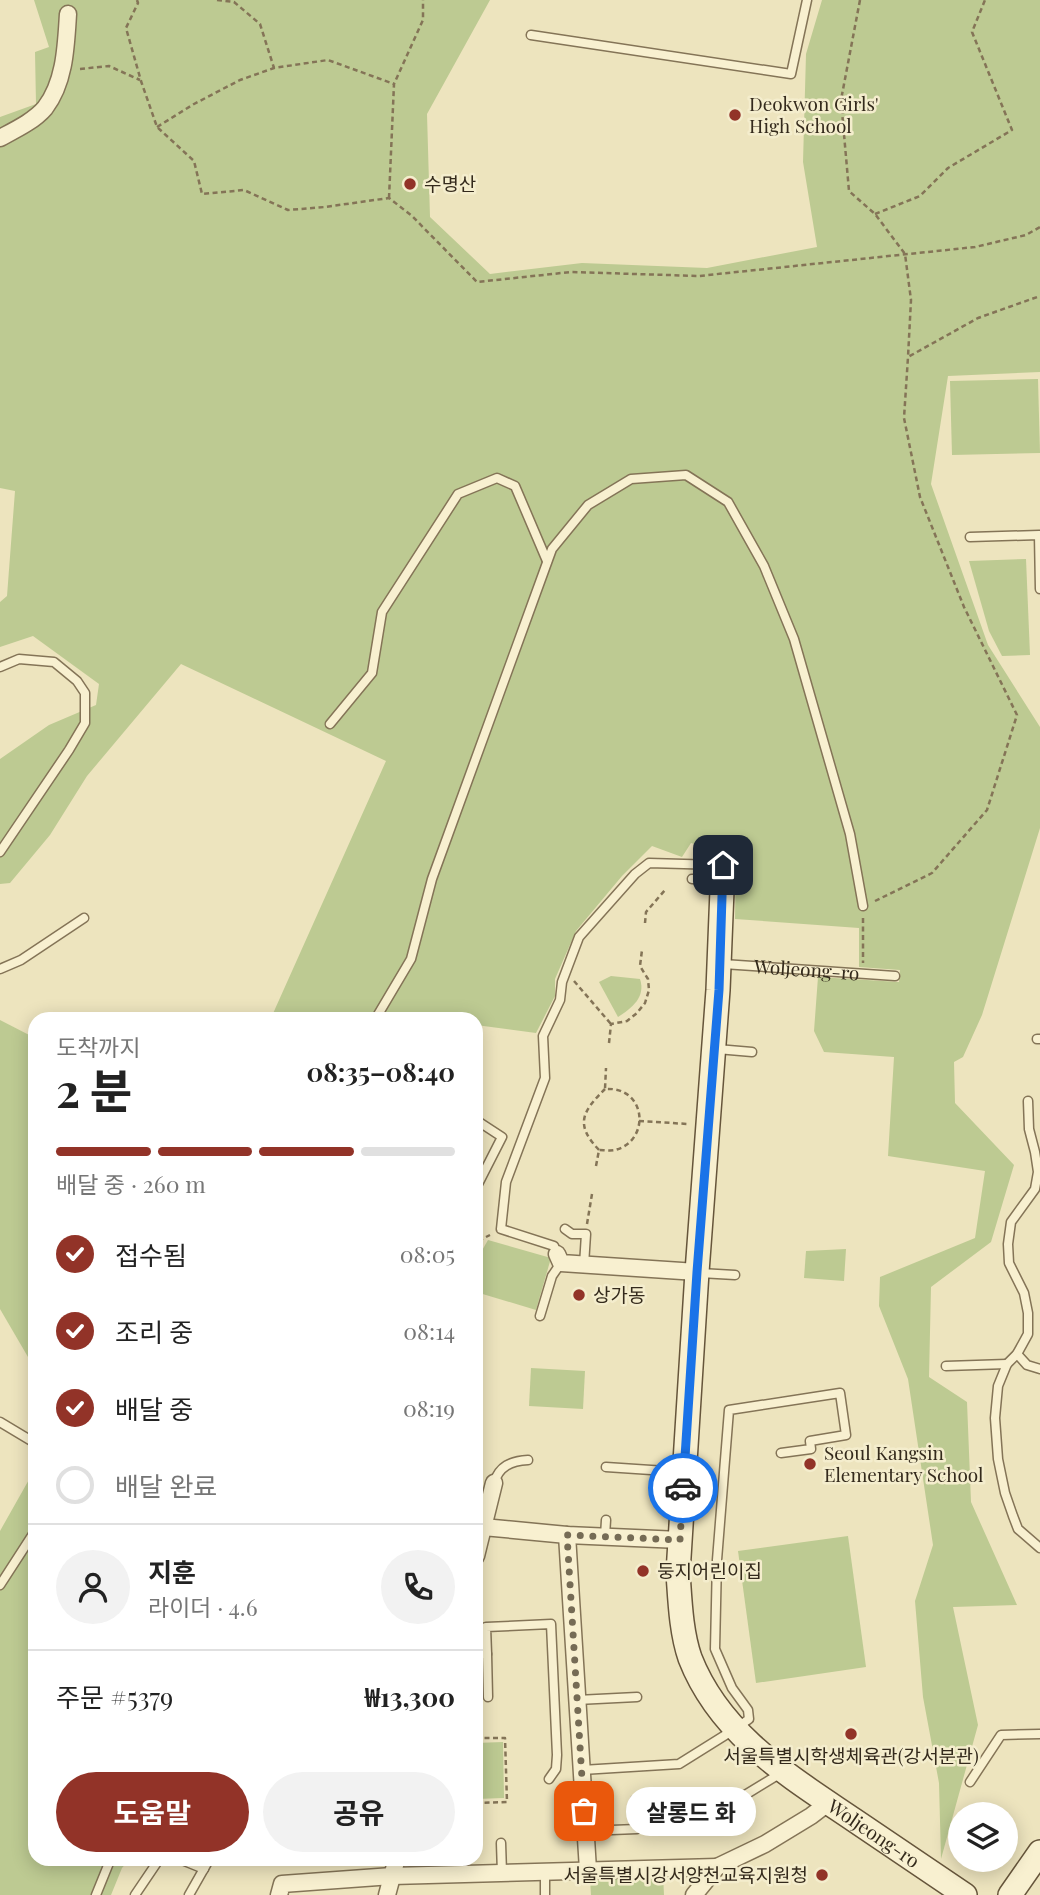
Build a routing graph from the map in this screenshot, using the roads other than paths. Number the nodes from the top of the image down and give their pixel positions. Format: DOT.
graph roads {
  1 [pos="807,0"];
  2 [pos="68,14"];
  3 [pos="531,35"];
  4 [pos="0,138"];
  5 [pos="970,537"];
  6 [pos="547,561"];
  7 [pos="1040,589"];
  8 [pos="0,667"];
  9 [pos="330,724"];
  10 [pos="0,852"];
  11 [pos="723,873"];
  12 [pos="692,879"];
  13 [pos="863,906"];
  14 [pos="84,918"];
  15 [pos="720,964"];
  16 [pos="0,970"];
  17 [pos="895,976"];
  18 [pos="380,1012"];
  19 [pos="714,1049"];
  20 [pos="752,1052"];
  21 [pos="1028,1101"];
  22 [pos="483,1125"];
  23 [pos="1038,1152"];
  24 [pos="483,1174"];
  25 [pos="1038,1188"];
  26 [pos="565,1230"];
  27 [pos="559,1259"];
  28 [pos="584,1265"];
  29 [pos="697,1272"];
  30 [pos="736,1275"];
  31 [pos="540,1316"];
  32 [pos="1017,1354"];
  33 [pos="1007,1364"];
  34 [pos="946,1366"];
  35 [pos="1040,1369"];
  36 [pos="0,1422"];
  37 [pos="28,1439"];
  38 [pos="781,1453"];
  39 [pos="528,1461"];
  40 [pos="606,1467"];
  41 [pos="684,1472"];
  42 [pos="494,1483"];
  43 [pos="483,1527"];
  44 [pos="567,1535"];
  45 [pos="680,1540"];
  46 [pos="28,1542"];
  47 [pos="1040,1548"];
  48 [pos="0,1585"];
  49 [pos="483,1654"];
  50 [pos="487,1654"];
  51 [pos="488,1697"];
  52 [pos="636,1697"];
  53 [pos="578,1700"];
  54 [pos="736,1730"];
  55 [pos="1040,1734"];
  56 [pos="582,1770"];
  57 [pos="783,1772"];
  58 [pos="549,1779"];
  59 [pos="970,1782"];
  60 [pos="635,1800"];
  61 [pos="732,1803"];
  62 [pos="828,1803"];
  63 [pos="586,1831"];
  64 [pos="501,1843"];
  65 [pos="1040,1853"];
  66 [pos="108,1866"];
  67 [pos="155,1866"];
  68 [pos="197,1866"];
  69 [pos="206,1866"];
  70 [pos="395,1866"];
  71 [pos="717,1867"];
  72 [pos="204,1869"];
  73 [pos="588,1870"];
  74 [pos="545,1871"];
  75 [pos="502,1873"];
  76 [pos="393,1876"];
  77 [pos="96,1895"];
  78 [pos="135,1895"];
  79 [pos="189,1895"];
  80 [pos="279,1895"];
  81 [pos="387,1895"];
  82 [pos="545,1895"];
  83 [pos="694,1895"];
  84 [pos="965,1895"];
  85 [pos="1010,1895"];
  1 -- 3 [label="lane"];
  2 -- 4 [label="street"];
  5 -- 7 [label="lane"];
  6 -- 9 [label="lane"];
  6 -- 13 [label="lane"];
  6 -- 18 [label="lane"];
  8 -- 10 [label="lane"];
  11 -- 12 [label="lane"];
  11 -- 15 [label="street, Woljeong-ro"];
  11 -- 27 [label="lane"];
  14 -- 16 [label="lane"];
  15 -- 17 [label="lane, Woljeong-ro"];
  15 -- 19 [label="street, Woljeong-ro"];
  19 -- 20 [label="lane"];
  19 -- 29 [label="street, Woljeong-ro"];
  21 -- 23 [label="lane"];
  22 -- 24 [label="lane"];
  23 -- 25 [label="lane"];
  25 -- 32 [label="lane"];
  26 -- 28 [label="lane"];
  27 -- 28 [label="street"];
  27 -- 31 [label="lane"];
  28 -- 29 [label="street"];
  29 -- 30 [label="lane"];
  29 -- 41 [label="street, Woljeong-ro"];
  32 -- 33 [label="lane"];
  32 -- 35 [label="lane"];
  33 -- 34 [label="lane"];
  33 -- 47 [label="lane"];
  36 -- 37 [label="lane"];
  38 -- 54 [label="lane"];
  39 -- 42 [label="lane"];
  40 -- 41 [label="lane"];
  41 -- 45 [label="street, Woljeong-ro"];
  42 -- 43 [label="street"];
  43 -- 44 [label="street"];
  44 -- 45 [label="street"];
  44 -- 53 [label="street"];
  45 -- 54 [label="street, Woljeong-ro"];
  46 -- 48 [label="lane"];
  49 -- 50 [label="lane"];
  50 -- 51 [label="lane"];
  50 -- 58 [label="lane"];
  52 -- 53 [label="lane"];
  53 -- 56 [label="street"];
  54 -- 56 [label="lane"];
  54 -- 57 [label="street, Woljeong-ro"];
  55 -- 59 [label="lane"];
  56 -- 63 [label="street"];
  57 -- 61 [label="lane"];
  57 -- 62 [label="street, Woljeong-ro"];
  60 -- 63 [label="lane"];
  62 -- 71 [label="street"];
  62 -- 84 [label="street, Woljeong-ro"];
  63 -- 73 [label="street"];
  64 -- 75 [label="lane"];
  65 -- 85 [label="street"];
  66 -- 77 [label="lane"];
  67 -- 78 [label="lane"];
  68 -- 72 [label="lane"];
  69 -- 72 [label="lane"];
  70 -- 76 [label="street"];
  71 -- 73 [label="street"];
  71 -- 83 [label="street"];
  72 -- 79 [label="lane"];
  73 -- 74 [label="street"];
  74 -- 75 [label="street"];
  74 -- 82 [label="lane"];
  75 -- 76 [label="street"];
  76 -- 80 [label="street"];
  76 -- 81 [label="street"];
}
